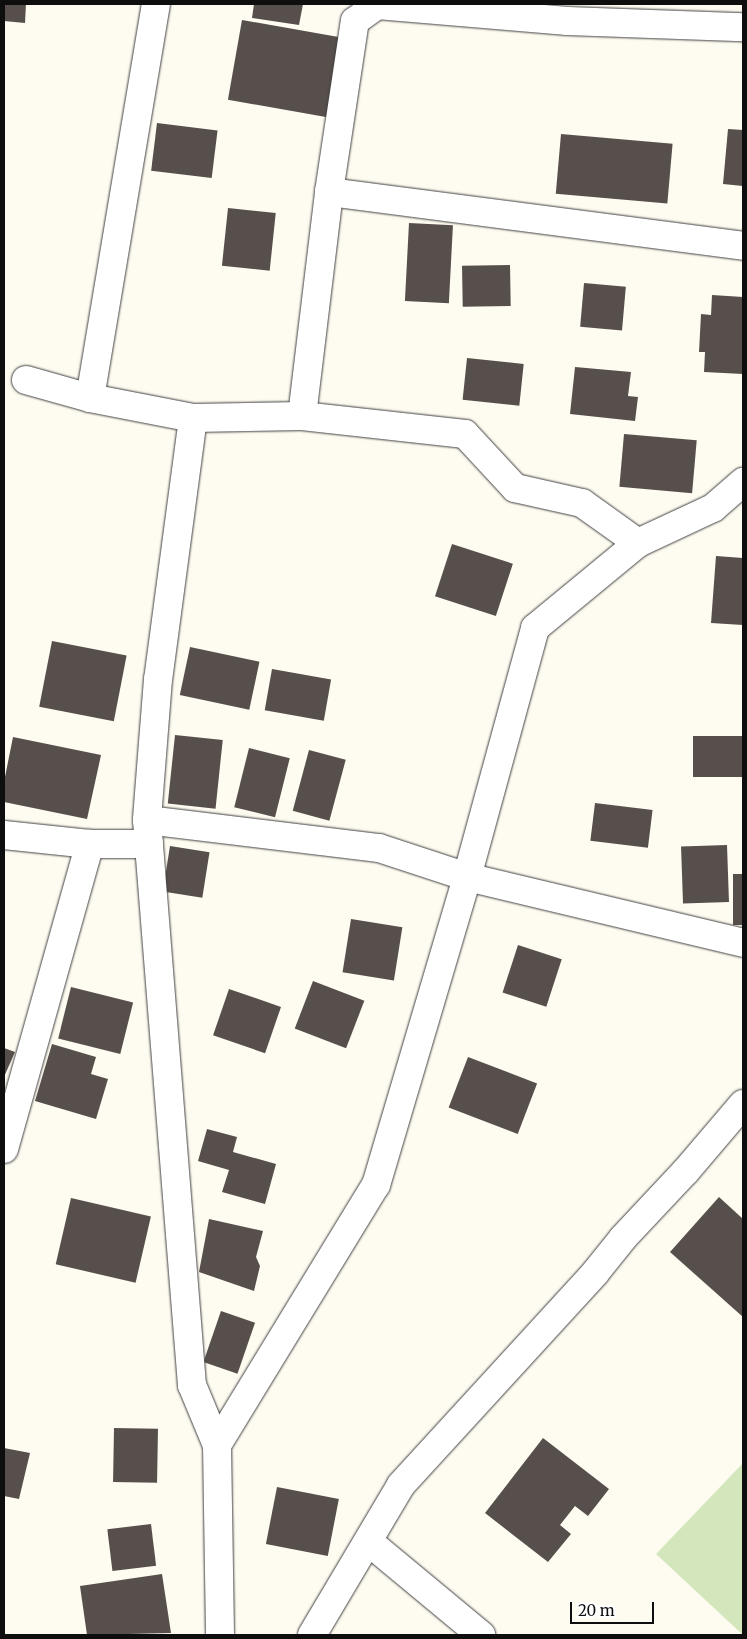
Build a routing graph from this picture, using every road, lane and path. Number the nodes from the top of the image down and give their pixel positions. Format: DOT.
graph roads {
  1 [pos="156,4"];
  2 [pos="743,27"];
  3 [pos="329,192"];
  4 [pos="743,246"];
  5 [pos="26,380"];
  6 [pos="90,398"];
  7 [pos="302,416"];
  8 [pos="193,418"];
  9 [pos="743,482"];
  10 [pos="638,542"];
  11 [pos="148,832"];
  12 [pos="4,835"];
  13 [pos="90,844"];
  14 [pos="467,877"];
  15 [pos="743,943"];
  16 [pos="743,1104"];
  17 [pos="4,1149"];
  18 [pos="218,1445"];
  19 [pos="370,1542"];
  20 [pos="220,1635"];
  21 [pos="312,1635"];
  22 [pos="481,1635"];
  1 -- 6 [label="street"];
  2 -- 3 [label="street"];
  3 -- 4 [label="street"];
  3 -- 7 [label="street"];
  5 -- 6 [label="street"];
  6 -- 8 [label="street"];
  7 -- 8 [label="street"];
  7 -- 10 [label="street"];
  8 -- 11 [label="street"];
  9 -- 10 [label="street"];
  10 -- 14 [label="street"];
  11 -- 13 [label="street"];
  11 -- 14 [label="street"];
  11 -- 18 [label="street"];
  12 -- 13 [label="street"];
  13 -- 17 [label="street"];
  14 -- 15 [label="street"];
  14 -- 18 [label="street"];
  16 -- 19 [label="street"];
  18 -- 20 [label="street"];
  19 -- 21 [label="street"];
  19 -- 22 [label="street"];
}
